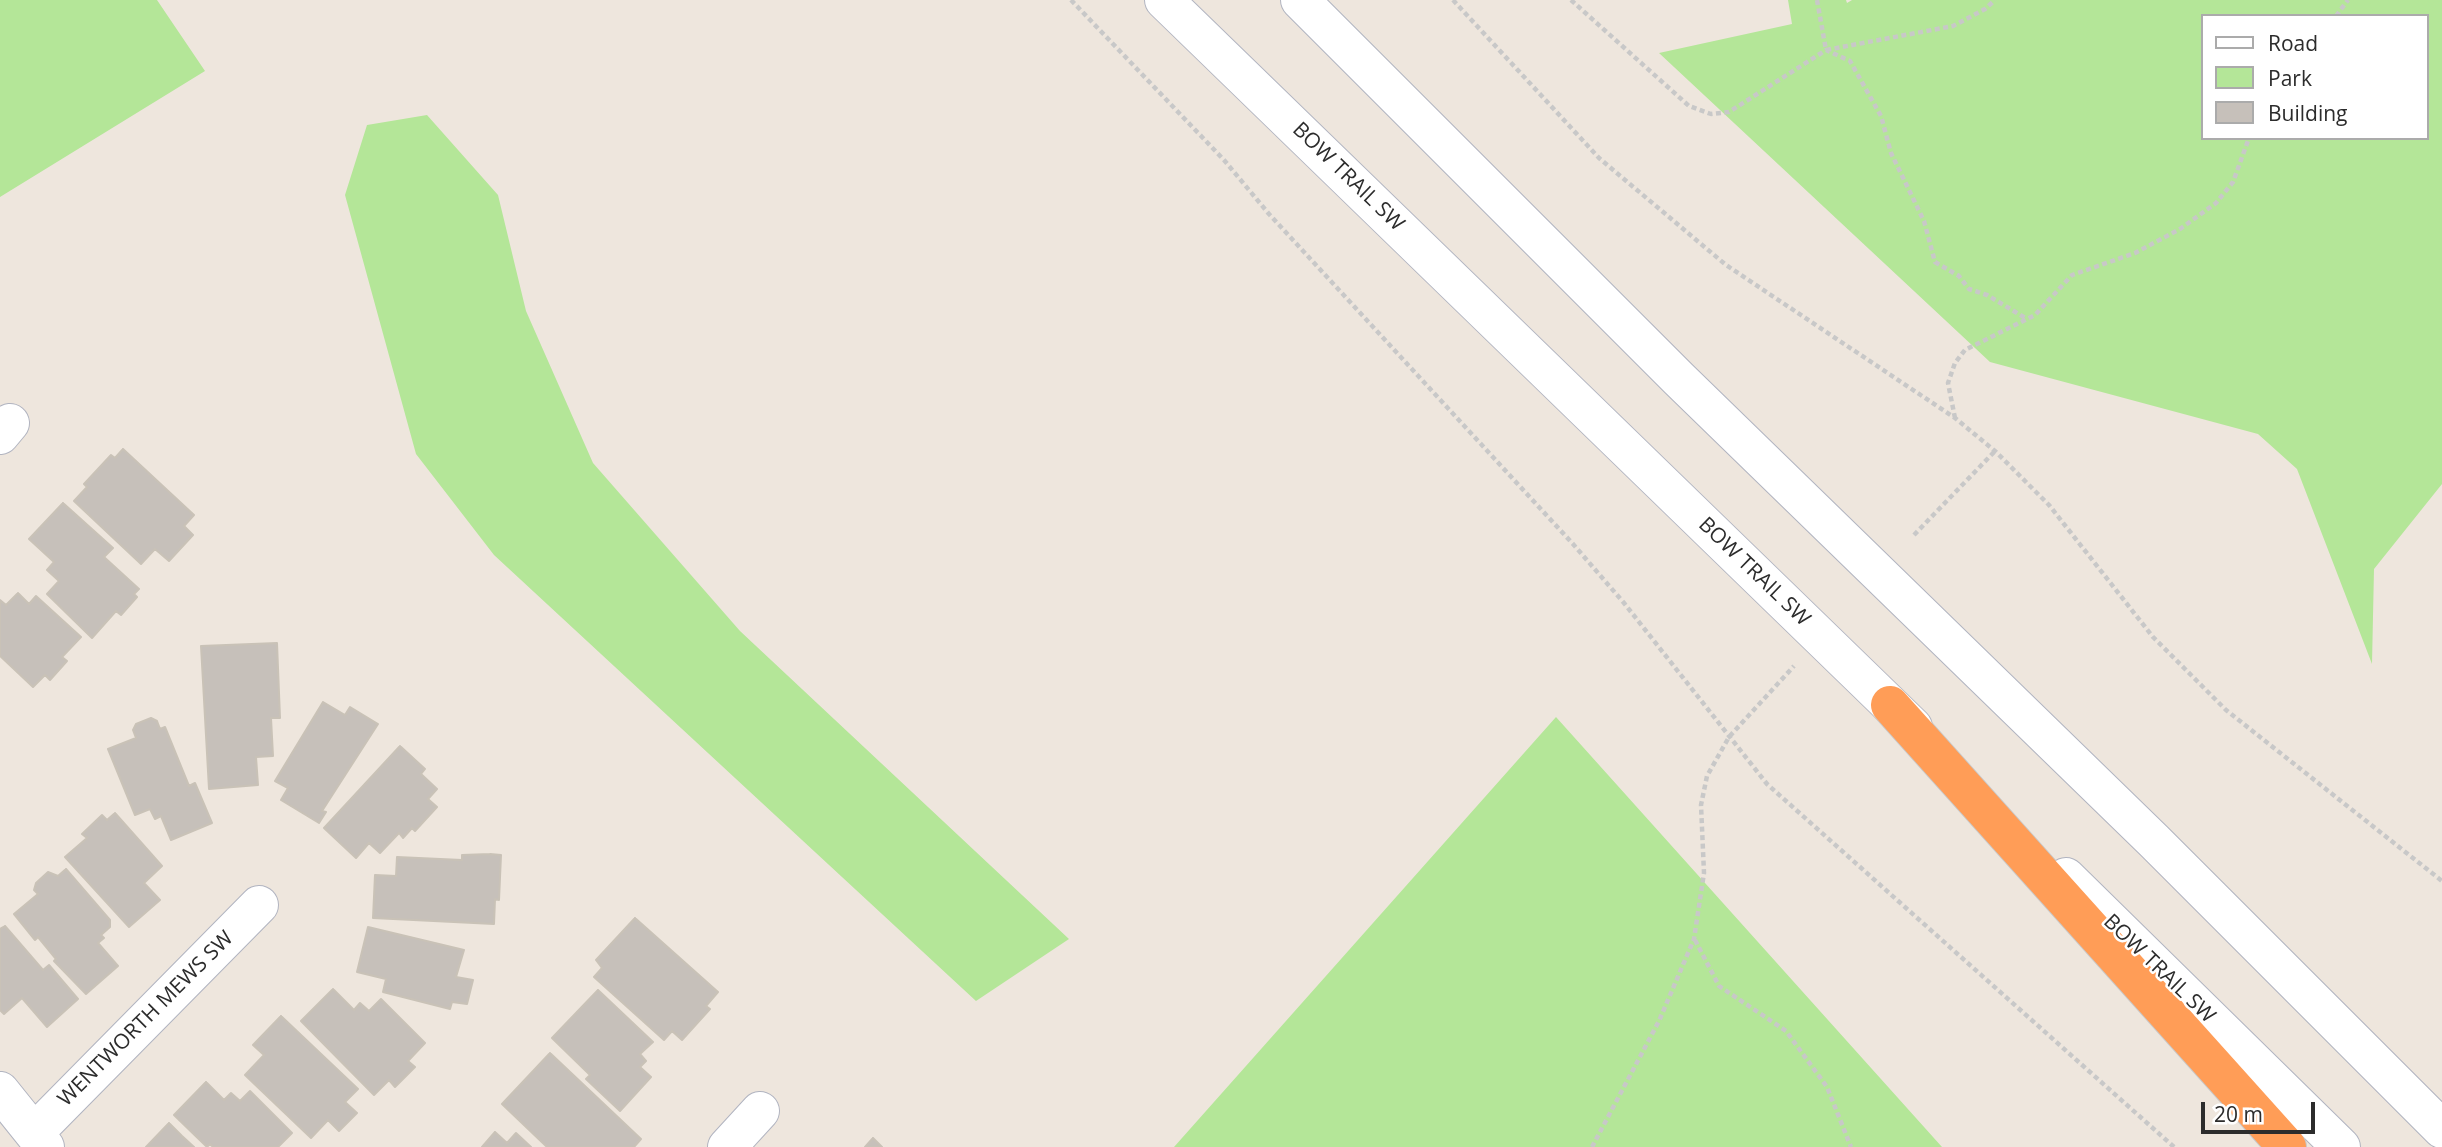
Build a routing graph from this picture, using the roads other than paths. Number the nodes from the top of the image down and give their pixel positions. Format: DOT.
graph roads {
  1 [pos="1164,0"];
  2 [pos="1300,0"];
  3 [pos="1890,705"];
  4 [pos="259,905"];
  5 [pos="0,1091"];
  6 [pos="760,1111"];
  7 [pos="2442,1129"];
  8 [pos="40,1140"];
  9 [pos="727,1147"];
  10 [pos="2287,1147"];
  11 [pos="2342,1147"];
  1 -- 3 [label="main road, BOW TRAIL SW"];
  2 -- 7 [label="main road"];
  3 -- 10 [label="highway"];
  3 -- 11 [label="main road, BOW TRAIL SW"];
  4 -- 8 [label="main road, WENTWORTH MEWS SW"];
  5 -- 8 [label="main road"];
  6 -- 9 [label="main road"];
}
